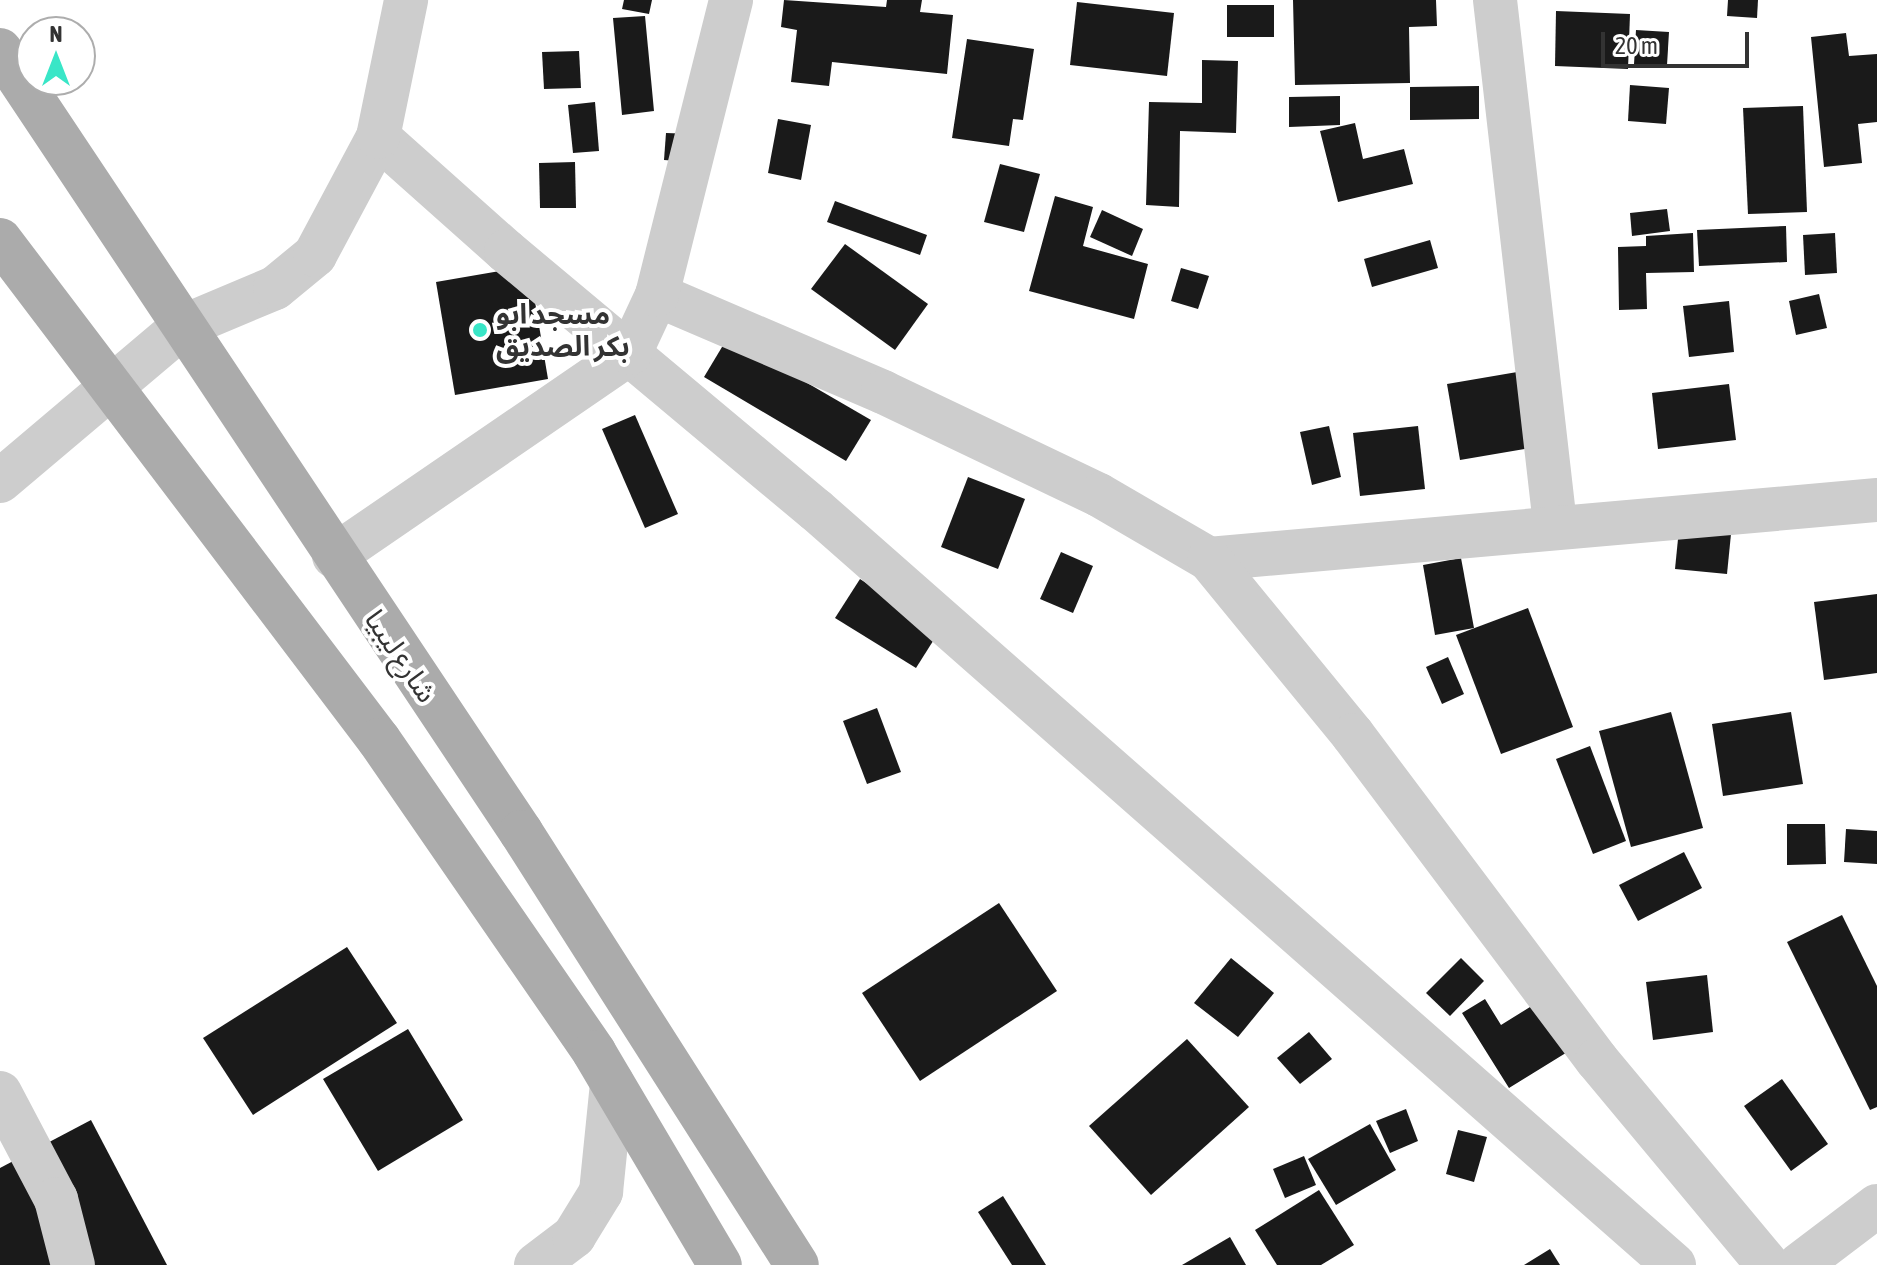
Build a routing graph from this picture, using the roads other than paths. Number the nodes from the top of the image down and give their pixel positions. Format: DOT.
graph roads {
  1 [pos="406,0"];
  2 [pos="731,0"];
  3 [pos="1495,0"];
  4 [pos="0,50"];
  5 [pos="378,137"];
  6 [pos="0,240"];
  7 [pos="657,295"];
  8 [pos="182,327"];
  9 [pos="630,353"];
  10 [pos="111,386"];
  11 [pos="0,481"];
  12 [pos="1877,500"];
  13 [pos="1555,524"];
  14 [pos="334,556"];
  15 [pos="1209,559"];
  16 [pos="612,1083"];
  17 [pos="2,1102"];
  18 [pos="1877,1206"];
  19 [pos="73,1265"];
  20 [pos="536,1265"];
  21 [pos="720,1265"];
  22 [pos="797,1265"];
  23 [pos="1674,1265"];
  24 [pos="1768,1265"];
  25 [pos="1799,1265"];
  1 -- 5 [label="street"];
  2 -- 7 [label="street"];
  3 -- 13 [label="street"];
  4 -- 8 [label="main road, شارع ليبيا"];
  5 -- 8 [label="street"];
  5 -- 9 [label="street"];
  6 -- 10 [label="main road"];
  7 -- 9 [label="street"];
  7 -- 15 [label="street"];
  8 -- 10 [label="street"];
  8 -- 14 [label="main road, شارع ليبيا"];
  9 -- 14 [label="street"];
  9 -- 23 [label="street"];
  10 -- 11 [label="street"];
  10 -- 16 [label="main road"];
  12 -- 13 [label="street"];
  13 -- 15 [label="street"];
  14 -- 22 [label="main road, شارع ليبيا"];
  15 -- 24 [label="street"];
  16 -- 20 [label="street"];
  16 -- 21 [label="main road"];
  17 -- 19 [label="street"];
  18 -- 25 [label="street"];
}
